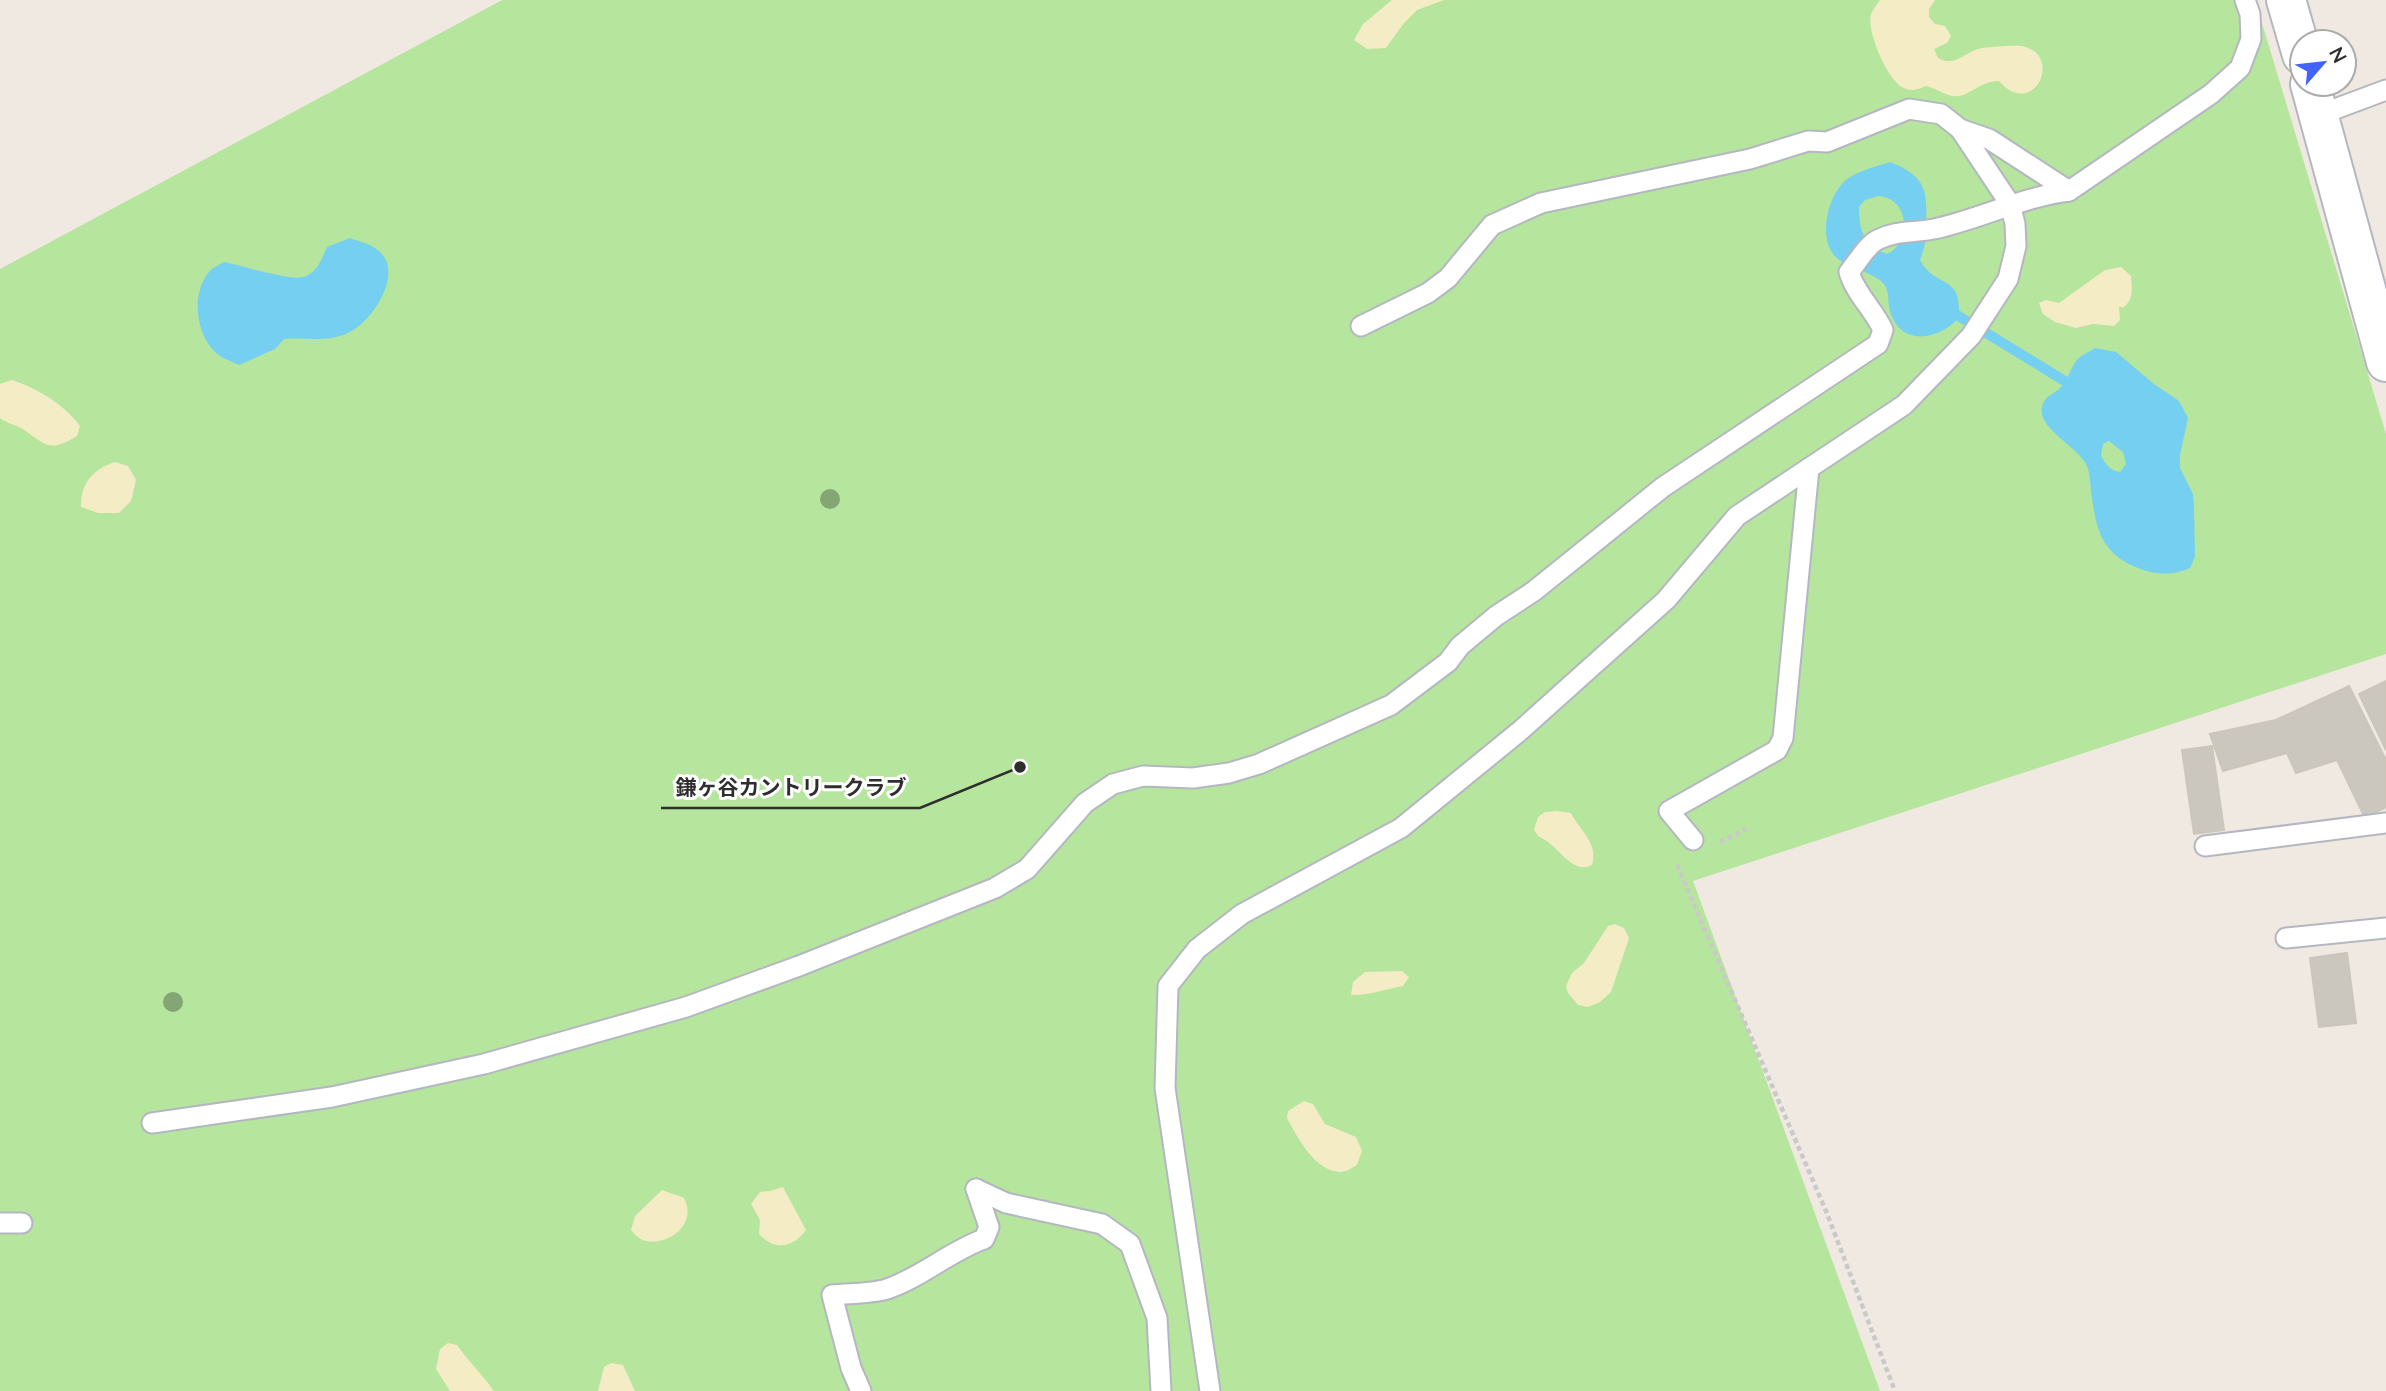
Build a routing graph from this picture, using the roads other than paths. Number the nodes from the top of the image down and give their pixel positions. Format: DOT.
graph roads {
  1 [pos="2245,0"];
  2 [pos="2286,0"];
  3 [pos="2294,28"];
  4 [pos="2386,90"];
  5 [pos="2315,100"];
  6 [pos="1960,130"];
  7 [pos="2069,191"];
  8 [pos="2010,204"];
  9 [pos="1361,326"];
  10 [pos="2386,362"];
  11 [pos="1809,468"];
  12 [pos="2386,822"];
  13 [pos="2205,846"];
  14 [pos="1698,848"];
  15 [pos="2386,928"];
  16 [pos="2286,938"];
  17 [pos="152,1123"];
  18 [pos="0,1223"];
  19 [pos="22,1223"];
  20 [pos="861,1391"];
  21 [pos="1161,1391"];
  22 [pos="1210,1391"];
  1 -- 7 [label="lane"];
  2 -- 3 [label="street"];
  4 -- 5 [label="lane"];
  5 -- 10 [label="street"];
  6 -- 7 [label="lane"];
  6 -- 8 [label="lane"];
  6 -- 9 [label="lane"];
  7 -- 8 [label="lane"];
  8 -- 11 [label="lane"];
  8 -- 17 [label="lane"];
  11 -- 14 [label="lane"];
  11 -- 22 [label="lane"];
  12 -- 13 [label="lane"];
  15 -- 16 [label="lane"];
  18 -- 19 [label="lane"];
  20 -- 21 [label="lane"];
}
